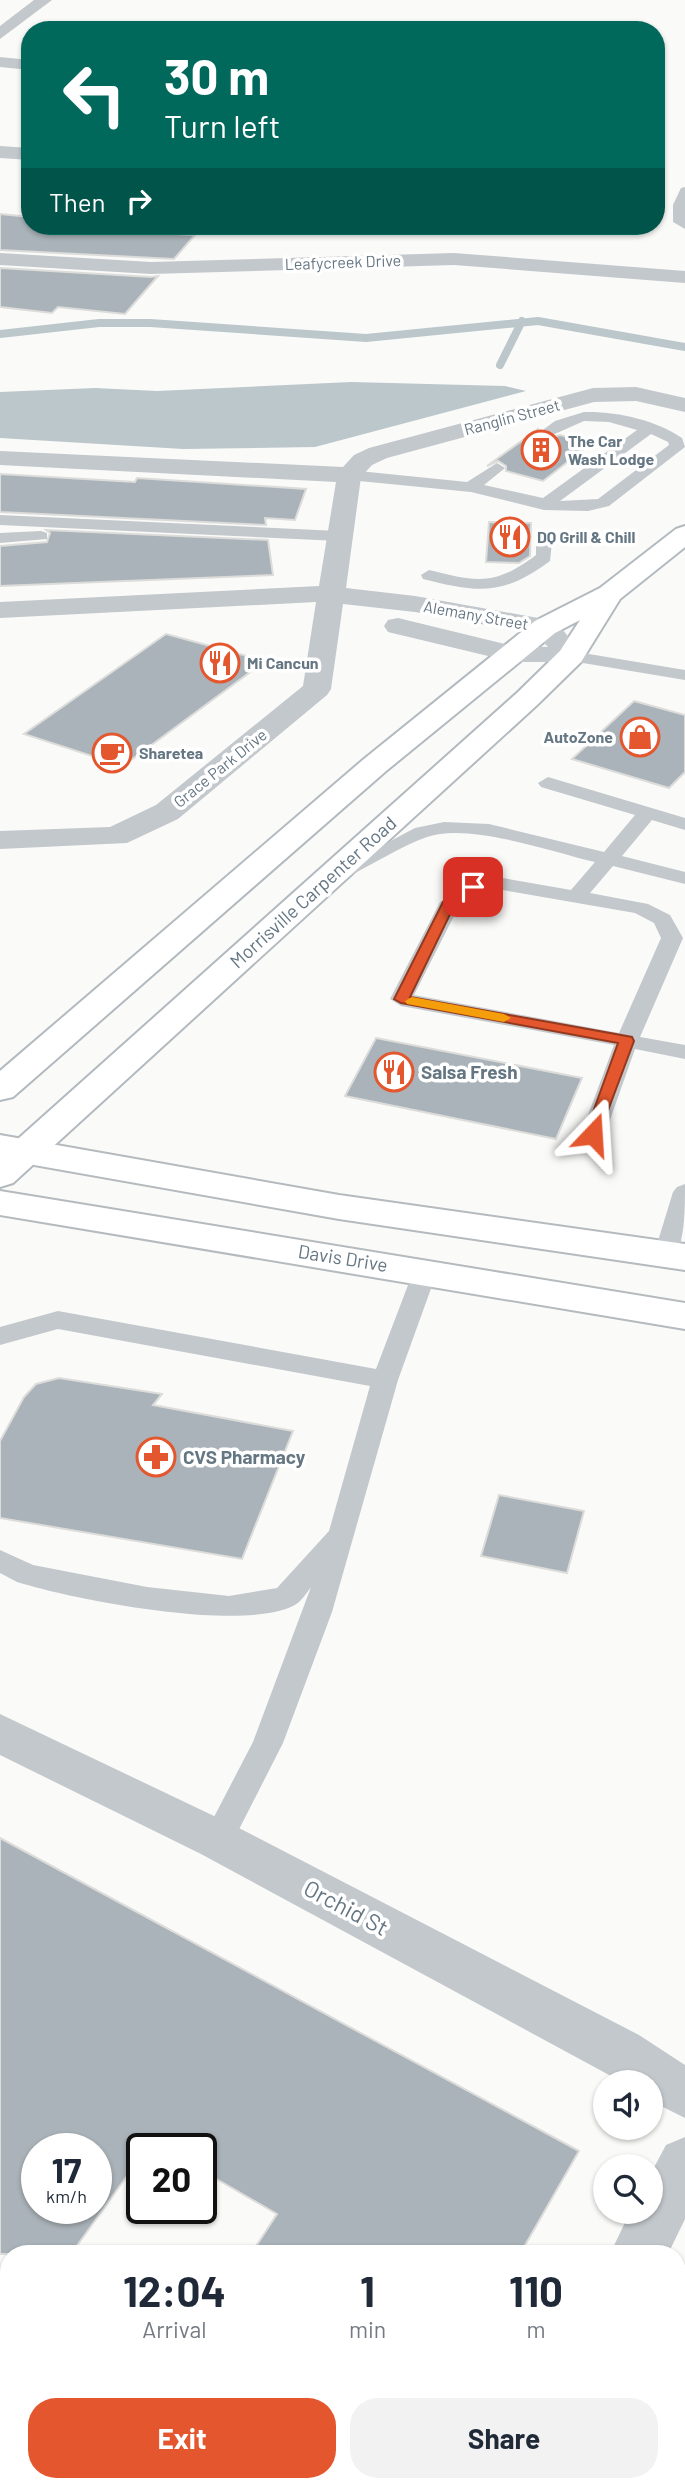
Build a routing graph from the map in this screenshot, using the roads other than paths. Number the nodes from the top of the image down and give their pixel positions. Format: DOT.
graph roads {
  1 [pos="44,0"];
  2 [pos="0,34"];
  3 [pos="0,62"];
  4 [pos="21,64"];
  5 [pos="0,152"];
  6 [pos="21,153"];
  7 [pos="685,191"];
  8 [pos="685,225"];
  9 [pos="0,259"];
  10 [pos="685,277"];
  11 [pos="685,405"];
  12 [pos="649,428"];
  13 [pos="548,432"];
  14 [pos="0,458"];
  15 [pos="497,468"];
  16 [pos="349,475"];
  17 [pos="470,488"];
  18 [pos="544,511"];
  19 [pos="0,520"];
  20 [pos="183,530"];
  21 [pos="685,534"];
  22 [pos="338,536"];
  23 [pos="0,538"];
  24 [pos="544,542"];
  25 [pos="429,575"];
  26 [pos="610,594"];
  27 [pos="328,605"];
  28 [pos="0,610"];
  29 [pos="545,626"];
  30 [pos="513,653"];
  31 [pos="571,656"];
  32 [pos="685,675"];
  33 [pos="548,783"];
  34 [pos="648,813"];
  35 [pos="685,824"];
  36 [pos="0,839"];
  37 [pos="605,860"];
  38 [pos="328,878"];
  39 [pos="685,878"];
  40 [pos="577,896"];
  41 [pos="627,1041"];
  42 [pos="685,1052"];
  43 [pos="0,1089"];
  44 [pos="593,1134"];
  45 [pos="14,1149"];
  46 [pos="0,1175"];
  47 [pos="685,1192"];
  48 [pos="0,1203"];
  49 [pos="675,1255"];
  50 [pos="425,1272"];
  51 [pos="685,1316"];
  52 [pos="0,1336"];
  53 [pos="385,1380"];
  54 [pos="342,1535"];
  55 [pos="0,1561"];
  56 [pos="0,1732"];
  57 [pos="218,1840"];
  58 [pos="685,2094"];
  59 [pos="685,2163"];
  60 [pos="643,2245"];
  1 -- 2 [label="street"];
  3 -- 4 [label="street"];
  5 -- 6 [label="street"];
  7 -- 8 [label="lane"];
  9 -- 10 [label="street, Leafycreek Drive"];
  11 -- 16 [label="street, Ranglin Street"];
  12 -- 13 [label="lane"];
  12 -- 18 [label="lane"];
  12 -- 18 [label="lane"];
  14 -- 16 [label="street"];
  15 -- 17 [label="lane"];
  16 -- 17 [label="lane"];
  16 -- 22 [label="street"];
  17 -- 18 [label="lane"];
  19 -- 20 [label="lane"];
  20 -- 22 [label="lane"];
  20 -- 23 [label="lane"];
  21 -- 26 [label="main road, Morrisville Carpenter Road"];
  22 -- 27 [label="street"];
  24 -- 25 [label="lane"];
  26 -- 29 [label="main road, Morrisville Carpenter Road"];
  26 -- 31 [label="main road, Morrisville Carpenter Road"];
  27 -- 28 [label="street, Alemany Street"];
  27 -- 29 [label="street, Alemany Street"];
  27 -- 30 [label="street, Alemany Street"];
  27 -- 36 [label="street, Grace Park Drive"];
  29 -- 30 [label="main road, Morrisville Carpenter Road"];
  29 -- 31 [label="street, Alemany Street"];
  30 -- 31 [label="street, Alemany Street"];
  30 -- 43 [label="main road, Morrisville Carpenter Road"];
  31 -- 32 [label="lane"];
  31 -- 38 [label="main road, Morrisville Carpenter Road"];
  33 -- 34 [label="lane"];
  34 -- 35 [label="lane"];
  34 -- 37 [label="lane"];
  37 -- 38 [label="lane"];
  37 -- 39 [label="lane"];
  37 -- 40 [label="lane"];
  38 -- 45 [label="main road, Morrisville Carpenter Road"];
  40 -- 41 [label="lane"];
  40 -- 41 [label="lane"];
  41 -- 42 [label="lane"];
  41 -- 44 [label="lane"];
  45 -- 46 [label="main road, Morrisville Carpenter Road"];
  45 -- 49 [label="main road"];
  47 -- 49 [label="lane"];
  48 -- 50 [label="main road, Davis Drive"];
  50 -- 51 [label="main road, Davis Drive"];
  50 -- 53 [label="lane"];
  52 -- 53 [label="lane"];
  53 -- 54 [label="lane"];
  54 -- 55 [label="lane"];
  54 -- 57 [label="lane"];
  56 -- 57 [label="street, Orchid St"];
  57 -- 58 [label="street, Orchid St"];
  59 -- 60 [label="street"];
}
